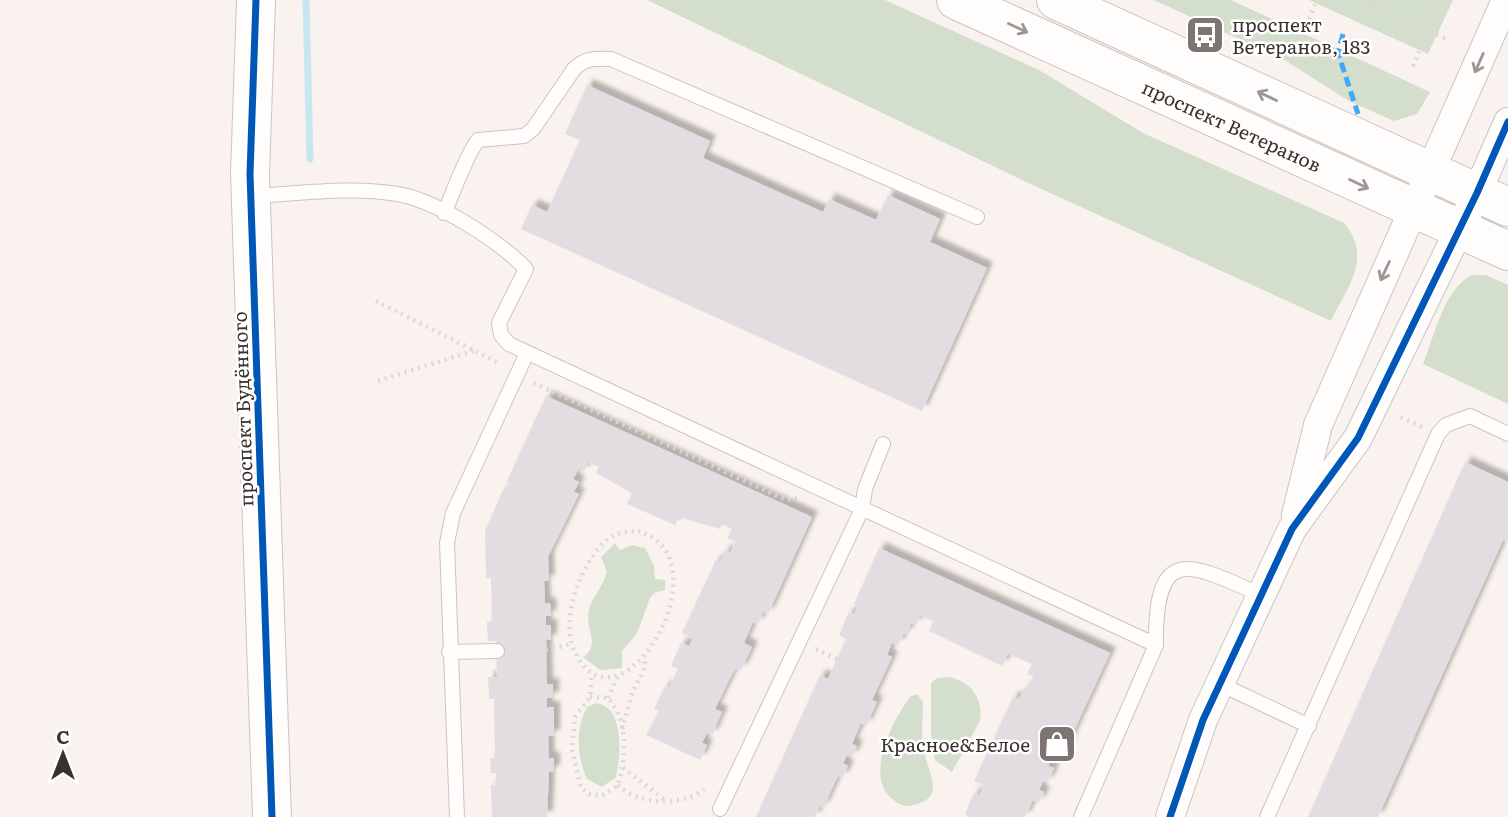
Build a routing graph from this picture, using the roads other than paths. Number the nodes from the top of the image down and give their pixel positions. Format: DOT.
graph roads {
  1 [pos="235,0"];
  2 [pos="256,0"];
  3 [pos="956,0"];
  4 [pos="1056,0"];
  5 [pos="1506,0"];
  6 [pos="1508,122"];
  7 [pos="1431,172"];
  8 [pos="251,185"];
  9 [pos="1493,200"];
  10 [pos="1414,209"];
  11 [pos="444,213"];
  12 [pos="977,217"];
  13 [pos="1459,229"];
  14 [pos="1508,251"];
  15 [pos="527,353"];
  16 [pos="1508,434"];
  17 [pos="883,444"];
  18 [pos="862,509"];
  19 [pos="1292,529"];
  20 [pos="1261,595"];
  21 [pos="1156,645"];
  22 [pos="496,651"];
  23 [pos="449,652"];
  24 [pos="1220,684"];
  25 [pos="1309,726"];
  26 [pos="720,809"];
  27 [pos="272,817"];
  28 [pos="457,817"];
  29 [pos="1082,817"];
  30 [pos="1170,817"];
  31 [pos="1267,817"];
  1 -- 8 [label="main road, проспект Будённого"];
  2 -- 8 [label="main road, проспект Будённого"];
  3 -- 10 [label="main road, проспект Ветеранов, one-way"];
  7 -- 4 [label="main road, one-way"];
  5 -- 7 [label="street, one-way"];
  6 -- 9 [label="street"];
  7 -- 9 [label="main road"];
  7 -- 10 [label="street"];
  8 -- 11 [label="lane"];
  8 -- 27 [label="main road, проспект Будённого"];
  9 -- 13 [label="street"];
  10 -- 13 [label="main road, проспект Ветеранов"];
  10 -- 19 [label="street, one-way"];
  11 -- 12 [label="lane"];
  11 -- 15 [label="lane"];
  13 -- 14 [label="main road, проспект Ветеранов"];
  13 -- 19 [label="street"];
  15 -- 18 [label="lane"];
  15 -- 23 [label="lane"];
  16 -- 25 [label="lane"];
  17 -- 18 [label="lane"];
  18 -- 21 [label="lane"];
  18 -- 26 [label="lane"];
  19 -- 20 [label="street"];
  20 -- 21 [label="lane"];
  20 -- 24 [label="street"];
  21 -- 29 [label="lane"];
  22 -- 23 [label="lane"];
  23 -- 28 [label="lane"];
  24 -- 25 [label="lane"];
  24 -- 30 [label="street"];
  25 -- 31 [label="lane"];
}
